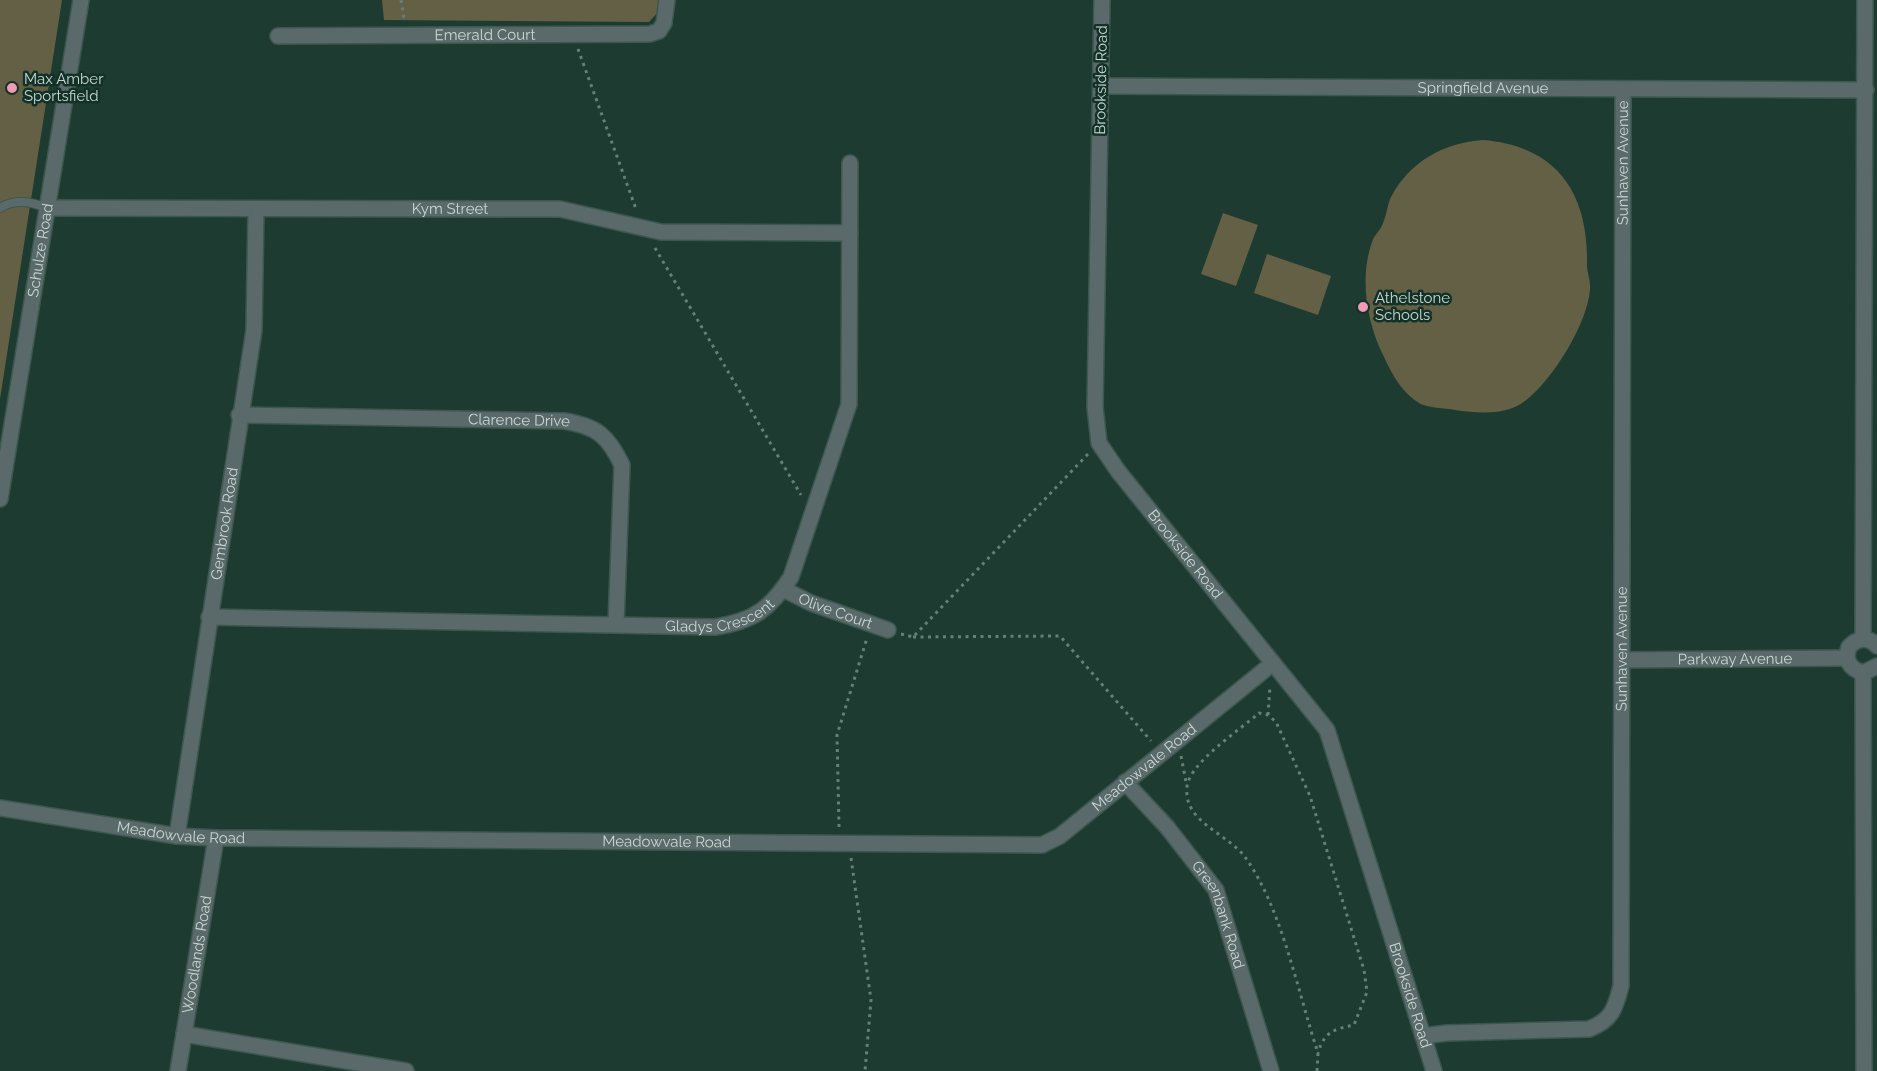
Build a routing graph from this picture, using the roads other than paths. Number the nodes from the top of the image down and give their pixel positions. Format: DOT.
graph roads {
  1 [pos="81,0"];
  2 [pos="667,0"];
  3 [pos="1102,0"];
  4 [pos="1865,0"];
  5 [pos="278,36"];
  6 [pos="1101,86"];
  7 [pos="1623,90"];
  8 [pos="1866,90"];
  9 [pos="850,163"];
  10 [pos="0,208"];
  11 [pos="48,208"];
  12 [pos="256,210"];
  13 [pos="850,233"];
  14 [pos="239,415"];
  15 [pos="2,472"];
  16 [pos="0,499"];
  17 [pos="783,589"];
  18 [pos="208,617"];
  19 [pos="616,624"];
  20 [pos="888,630"];
  21 [pos="1870,642"];
  22 [pos="1847,658"];
  23 [pos="1623,660"];
  24 [pos="1273,663"];
  25 [pos="1870,669"];
  26 [pos="1125,782"];
  27 [pos="0,808"];
  28 [pos="177,836"];
  29 [pos="216,838"];
  30 [pos="184,1034"];
  31 [pos="1424,1036"];
  32 [pos="178,1071"];
  33 [pos="406,1071"];
  34 [pos="1271,1071"];
  35 [pos="1434,1071"];
  36 [pos="1864,1071"];
  1 -- 11 [label="street, Schulze Road"];
  2 -- 5 [label="street, Emerald Court"];
  3 -- 6 [label="street, Brookside Road"];
  4 -- 8 [label="street"];
  6 -- 7 [label="street, Springfield Avenue"];
  6 -- 24 [label="street, Brookside Road"];
  7 -- 8 [label="street, Springfield Avenue"];
  7 -- 23 [label="street, Sunhaven Avenue"];
  8 -- 21 [label="street"];
  9 -- 13 [label="street, Gladys Crescent"];
  10 -- 11 [label="lane"];
  11 -- 12 [label="street, Kym Street"];
  11 -- 15 [label="street, Schulze Road"];
  12 -- 13 [label="street, Kym Street"];
  12 -- 14 [label="street, Gembrook Road"];
  13 -- 17 [label="street, Gladys Crescent"];
  14 -- 18 [label="street, Gembrook Road"];
  14 -- 19 [label="street, Clarence Drive"];
  15 -- 16 [label="street, Schulze Road"];
  17 -- 19 [label="street, Gladys Crescent"];
  17 -- 20 [label="street, Olive Court"];
  18 -- 19 [label="street, Gladys Crescent"];
  18 -- 28 [label="street, Gembrook Road"];
  21 -- 22 [label="street"];
  22 -- 23 [label="street, Parkway Avenue"];
  22 -- 25 [label="street"];
  23 -- 31 [label="street, Sunhaven Avenue"];
  24 -- 26 [label="street, Meadowvale Road"];
  24 -- 31 [label="street, Brookside Road"];
  25 -- 36 [label="street"];
  26 -- 29 [label="street, Meadowvale Road"];
  26 -- 34 [label="street, Greenbank Road"];
  27 -- 28 [label="street, Meadowvale Road"];
  28 -- 29 [label="street, Meadowvale Road"];
  29 -- 30 [label="street, Woodlands Road"];
  30 -- 32 [label="street, Woodlands Road"];
  30 -- 33 [label="street"];
  31 -- 35 [label="street, Brookside Road"];
}
